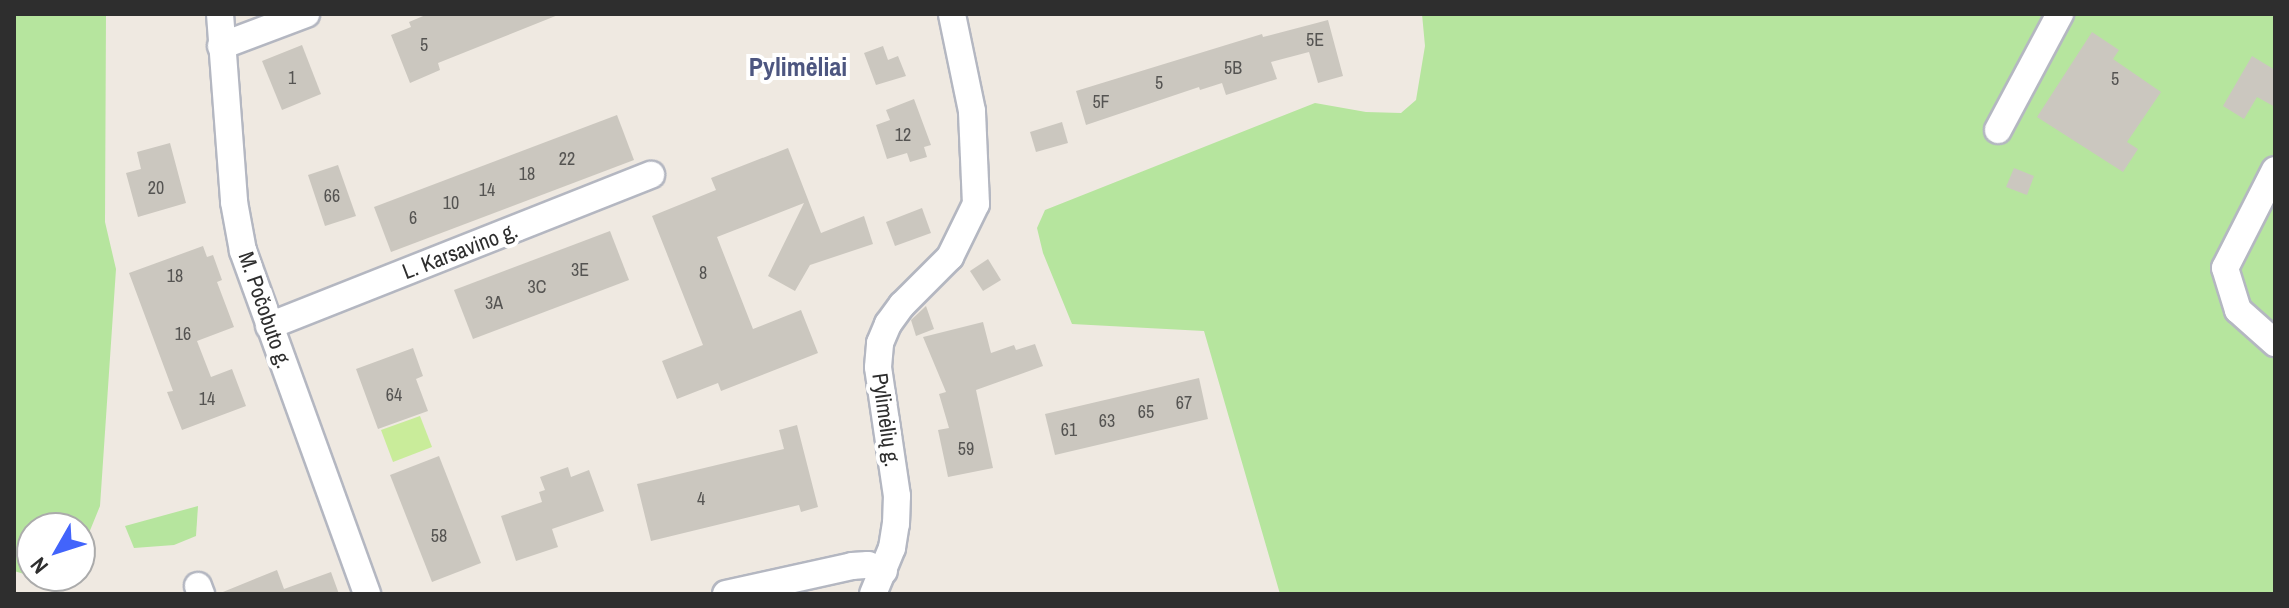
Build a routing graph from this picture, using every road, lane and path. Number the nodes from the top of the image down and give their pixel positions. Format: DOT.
graph roads {
  1 [pos="220,14"];
  2 [pos="306,14"];
  3 [pos="952,14"];
  4 [pos="2060,14"];
  5 [pos="221,46"];
  6 [pos="1998,130"];
  7 [pos="2275,170"];
  8 [pos="651,175"];
  9 [pos="269,326"];
  10 [pos="2275,342"];
  11 [pos="879,582"];
  12 [pos="367,594"];
  13 [pos="726,594"];
  1 -- 5 [label="street, M. Počobuto g."];
  2 -- 5 [label="street"];
  3 -- 11 [label="street, Pylimėlių g."];
  4 -- 6 [label="street"];
  5 -- 9 [label="street, M. Počobuto g."];
  7 -- 10 [label="street"];
  8 -- 9 [label="street, L. Karsavino g."];
  9 -- 12 [label="street, M. Počobuto g."];
  11 -- 13 [label="street"];
}
